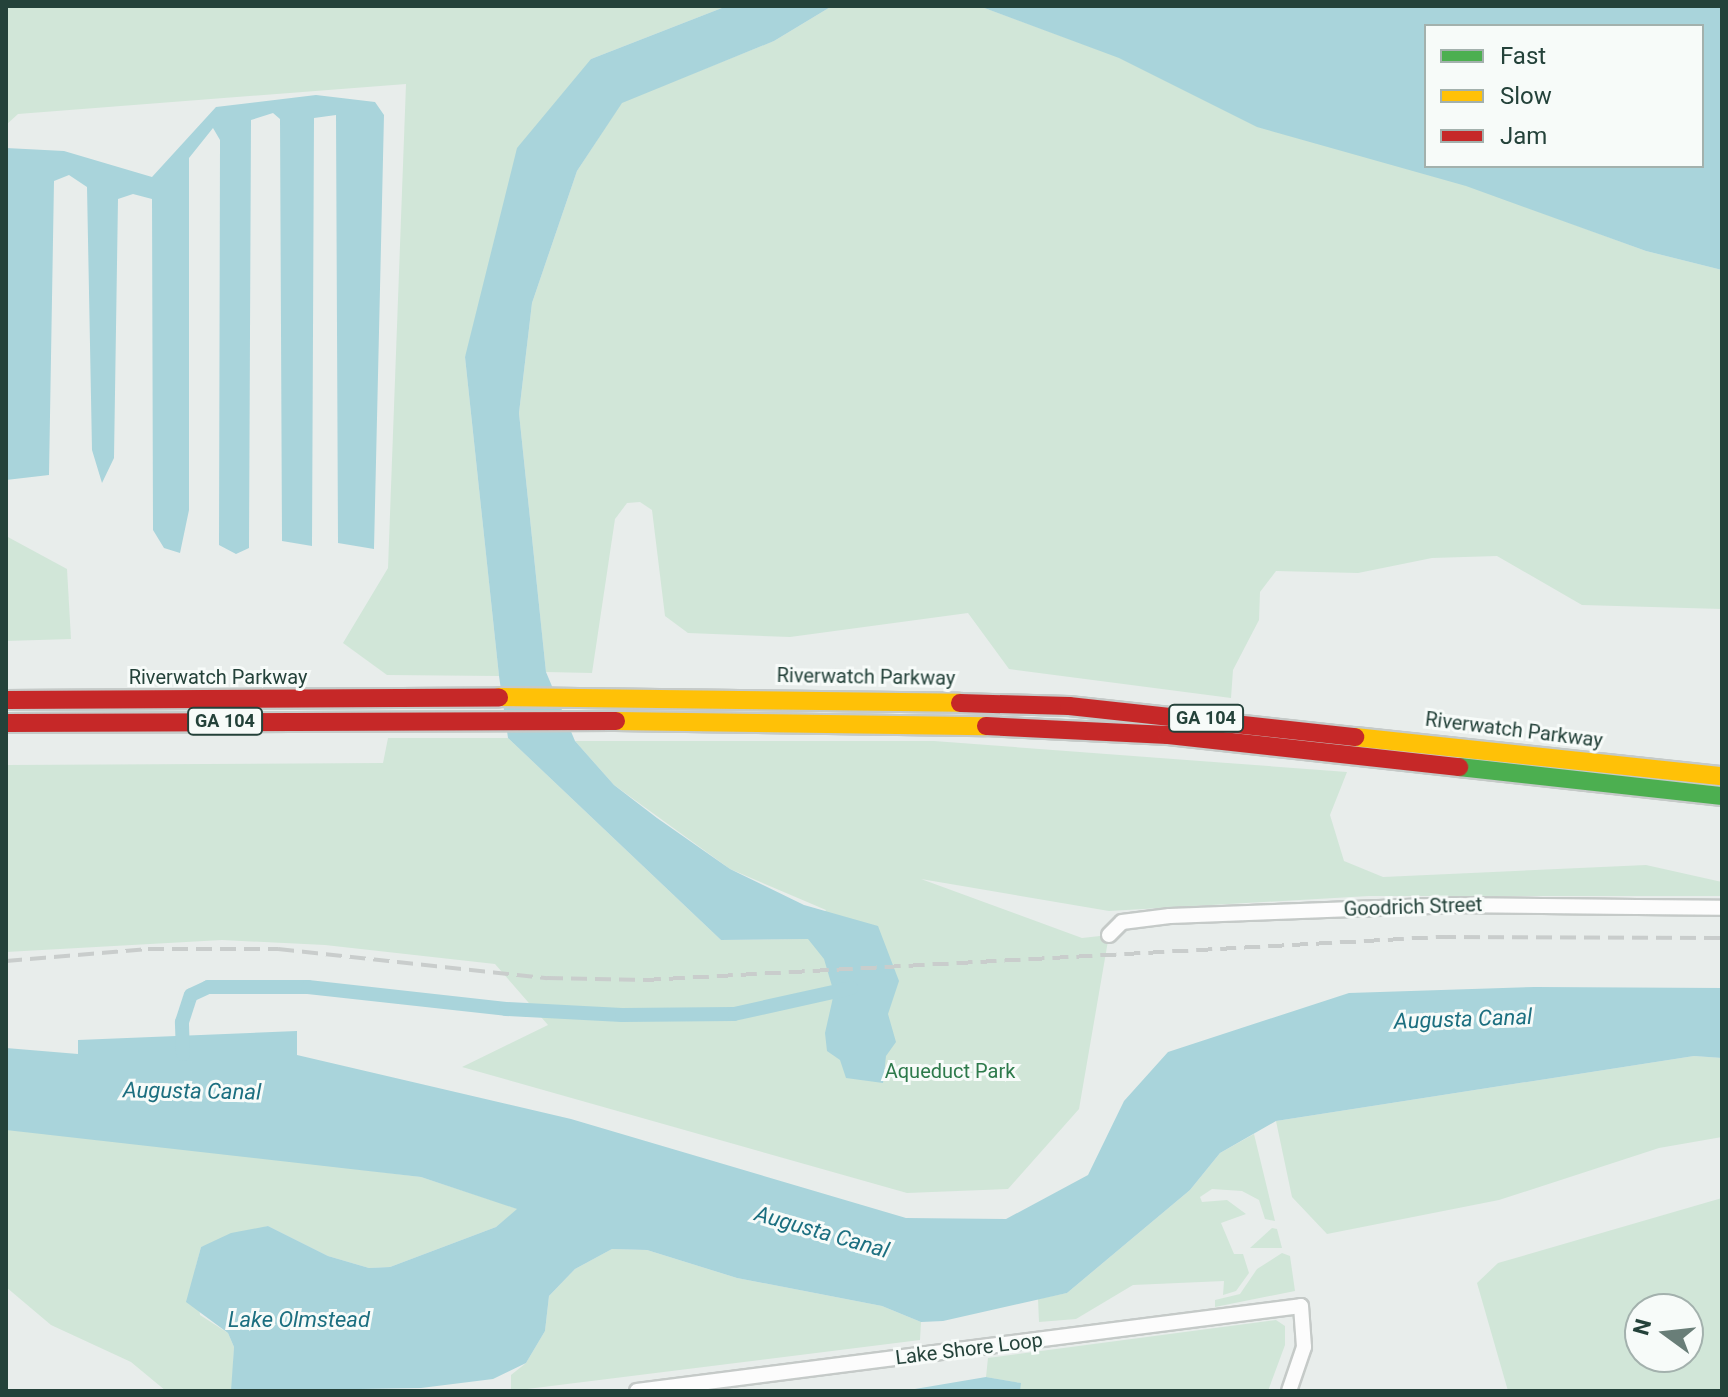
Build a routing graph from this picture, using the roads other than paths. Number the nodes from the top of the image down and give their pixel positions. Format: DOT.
graph roads {
  1 [pos="6,700"];
  2 [pos="6,723"];
  3 [pos="1722,776"];
  4 [pos="1722,796"];
  5 [pos="1722,908"];
  6 [pos="1109,935"];
  7 [pos="637,1391"];
  8 [pos="1289,1391"];
  1 -- 3 [label="main road, Riverwatch Parkway / GA 104"];
  2 -- 4 [label="main road, Riverwatch Parkway / GA 104"];
  5 -- 6 [label="street, Goodrich Street"];
  7 -- 8 [label="street, Lake Shore Loop"];
}
